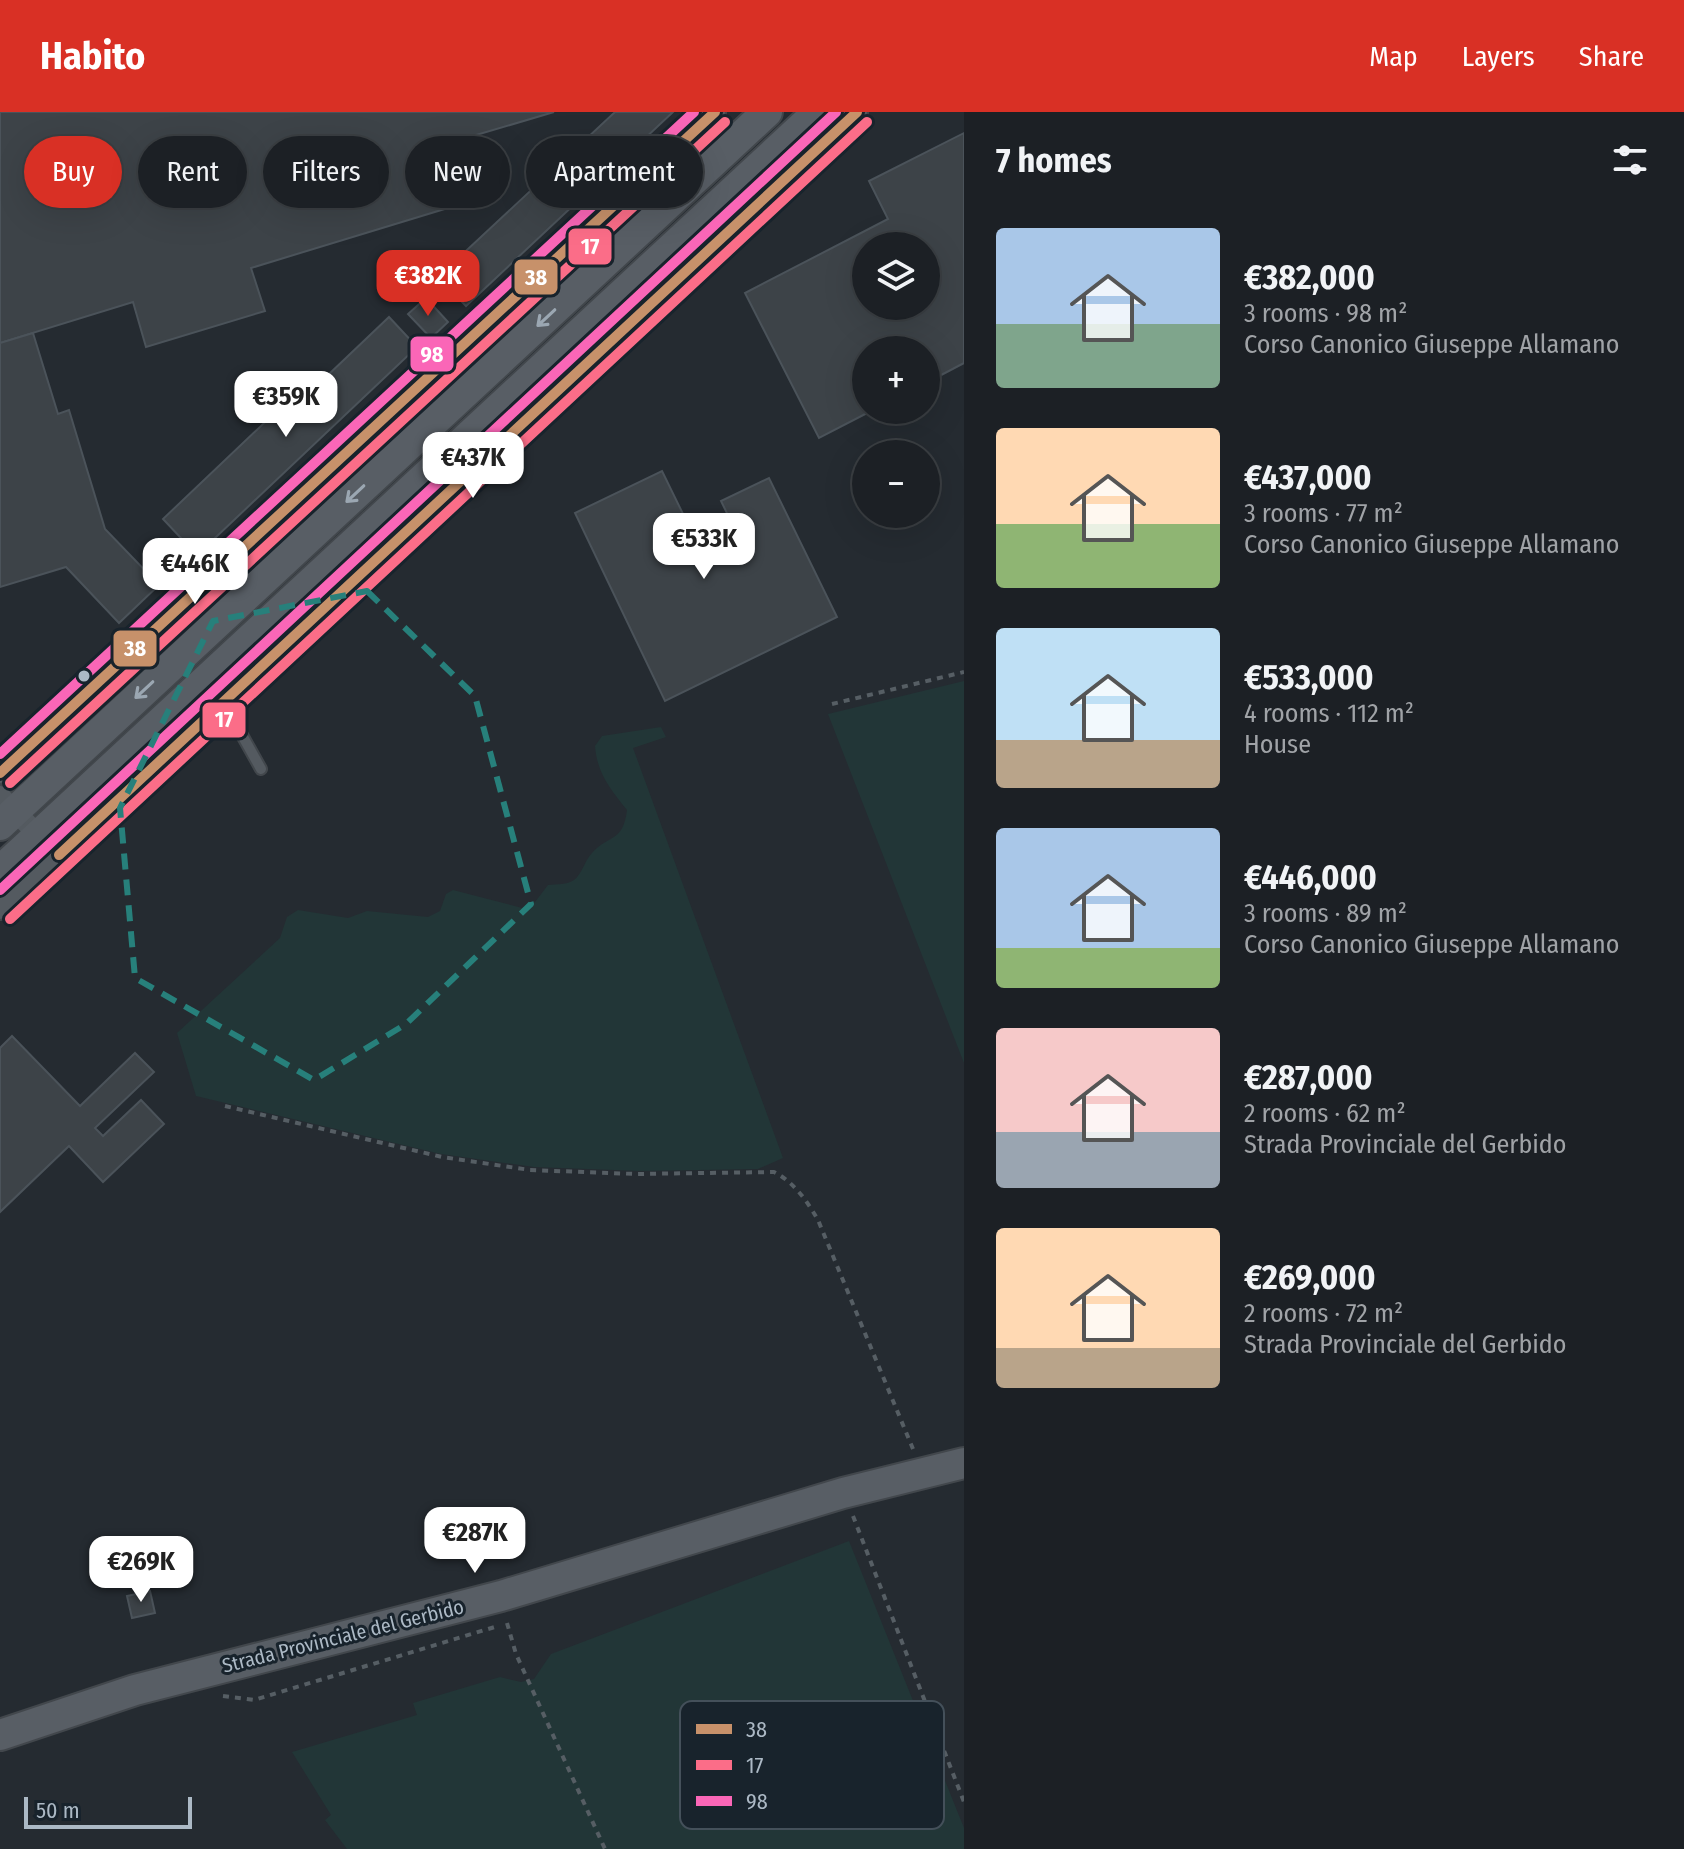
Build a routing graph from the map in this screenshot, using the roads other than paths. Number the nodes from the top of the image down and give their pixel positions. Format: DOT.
graph roads {
  1 [pos="715,112"];
  2 [pos="767,112"];
  3 [pos="818,112"];
  4 [pos="857,112"];
  5 [pos="216,709"];
  6 [pos="261,769"];
  7 [pos="0,773"];
  8 [pos="5,811"];
  9 [pos="49,845"];
  10 [pos="0,871"];
  11 [pos="0,909"];
  12 [pos="964,1463"];
  13 [pos="0,1735"];
  1 -- 7 [label="street"];
  2 -- 8 [label="main road, one-way"];
  3 -- 9 [label="main road"];
  4 -- 5 [label="street"];
  5 -- 6 [label="lane"];
  5 -- 9 [label="street"];
  8 -- 9 [label="street"];
  9 -- 10 [label="main road"];
  9 -- 11 [label="street"];
  12 -- 13 [label="main road, Strada Provinciale del Gerbido"];
}
